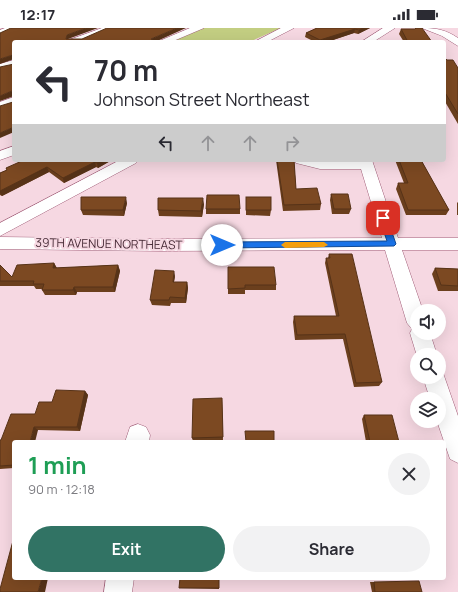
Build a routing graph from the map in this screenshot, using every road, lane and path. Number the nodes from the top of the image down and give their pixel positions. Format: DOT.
graph roads {
  1 [pos="15,28"];
  2 [pos="111,28"];
  3 [pos="199,28"];
  4 [pos="289,28"];
  5 [pos="390,28"];
  6 [pos="427,28"];
  7 [pos="0,33"];
  8 [pos="78,40"];
  9 [pos="167,40"];
  10 [pos="263,40"];
  11 [pos="369,40"];
  12 [pos="458,43"];
  13 [pos="12,64"];
  14 [pos="0,68"];
  15 [pos="12,102"];
  16 [pos="0,106"];
  17 [pos="12,151"];
  18 [pos="0,156"];
  19 [pos="126,162"];
  20 [pos="309,162"];
  21 [pos="366,162"];
  22 [pos="0,230"];
  23 [pos="0,243"];
  24 [pos="392,244"];
  25 [pos="458,244"];
  26 [pos="411,304"];
  27 [pos="436,384"];
  28 [pos="458,450"];
  29 [pos="120,580"];
  30 [pos="118,592"];
  1 -- 7 [label="street"];
  2 -- 8 [label="street"];
  3 -- 9 [label="street"];
  4 -- 10 [label="street"];
  5 -- 11 [label="street"];
  6 -- 12 [label="street"];
  13 -- 14 [label="street"];
  15 -- 16 [label="street"];
  17 -- 18 [label="street"];
  19 -- 22 [label="street"];
  20 -- 21 [label="street"];
  21 -- 24 [label="street"];
  23 -- 24 [label="street, 39TH AVENUE NORTHEAST"];
  24 -- 25 [label="street, 39TH AVENUE NORTHEAST"];
  24 -- 26 [label="street"];
  27 -- 28 [label="street"];
  29 -- 30 [label="street"];
}
